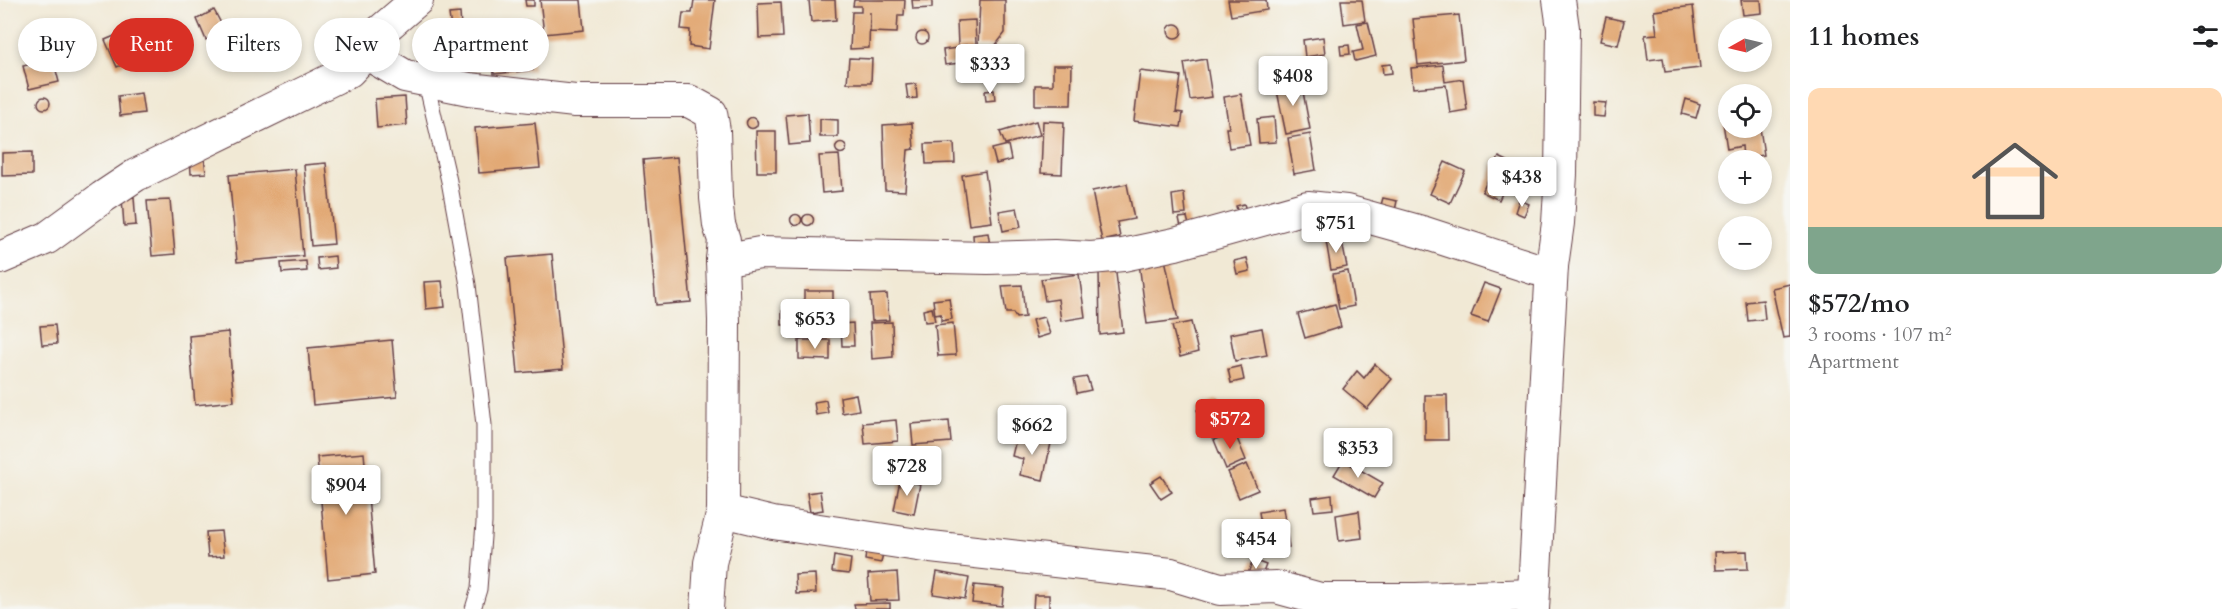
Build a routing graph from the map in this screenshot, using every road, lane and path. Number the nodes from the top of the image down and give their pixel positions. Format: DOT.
graph roads {
  1 [pos="417,0"];
  2 [pos="1559,0"];
  3 [pos="396,18"];
  4 [pos="345,72"];
  5 [pos="398,72"];
  6 [pos="426,82"];
  7 [pos="0,258"];
  8 [pos="722,260"];
  9 [pos="1552,266"];
  10 [pos="723,511"];
  11 [pos="1533,602"];
  12 [pos="473,609"];
  13 [pos="707,609"];
  1 -- 3 [label="street"];
  2 -- 9 [label="street"];
  4 -- 7 [label="street"];
  5 -- 6 [label="street"];
  6 -- 8 [label="street"];
  6 -- 12 [label="lane"];
  8 -- 9 [label="street"];
  8 -- 10 [label="street"];
  9 -- 11 [label="street"];
  10 -- 11 [label="street"];
  10 -- 13 [label="street"];
}
